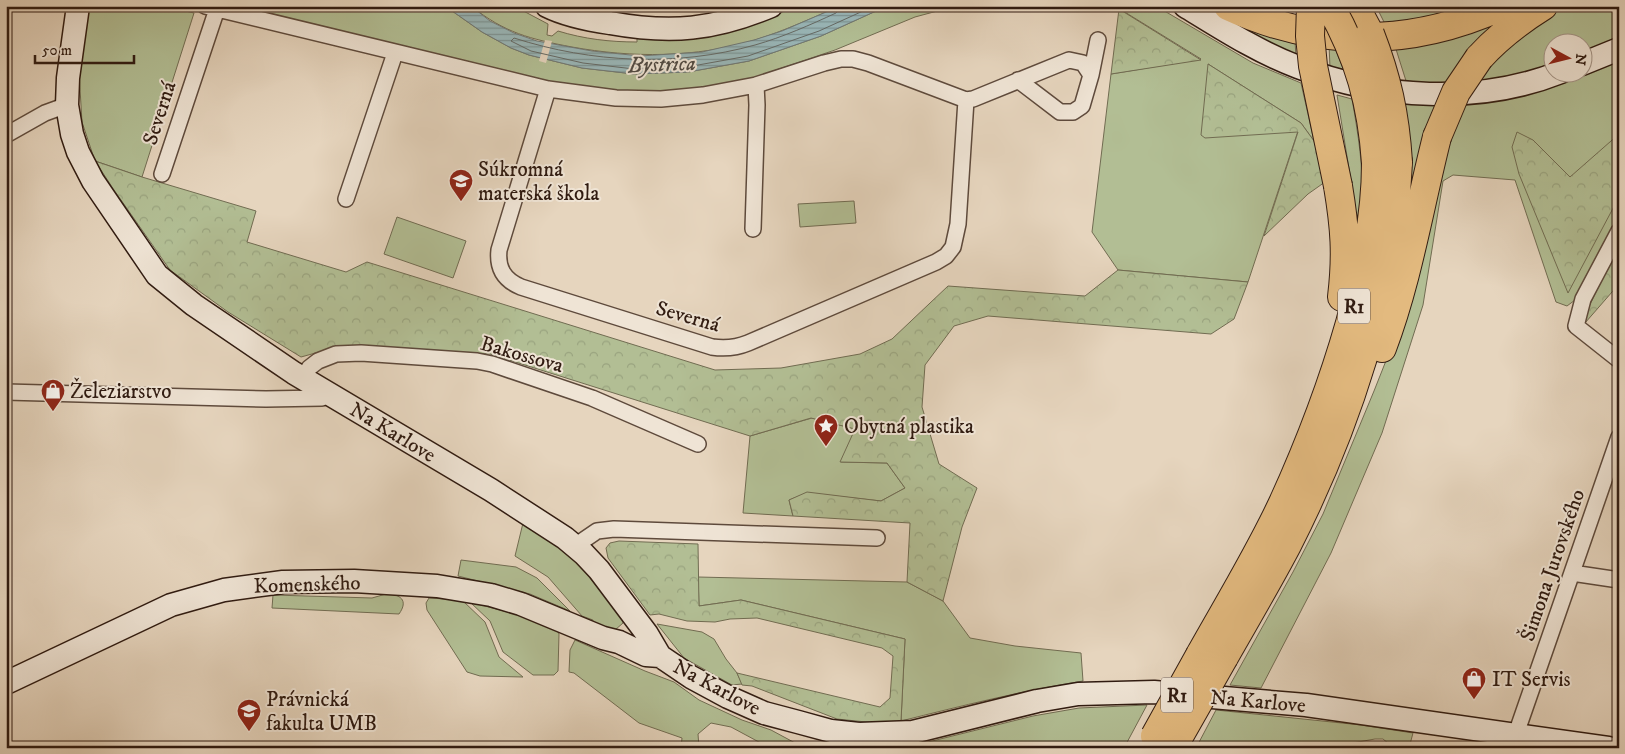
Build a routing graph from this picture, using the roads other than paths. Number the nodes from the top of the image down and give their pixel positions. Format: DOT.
graph roads {
  1 [pos="78,6"];
  2 [pos="547,6"];
  3 [pos="771,6"];
  4 [pos="1184,6"];
  5 [pos="1228,6"];
  6 [pos="1311,6"];
  7 [pos="1330,6"];
  8 [pos="1355,6"];
  9 [pos="1502,6"];
  10 [pos="1543,6"];
  11 [pos="211,8"];
  12 [pos="1098,40"];
  13 [pos="1619,49"];
  14 [pos="395,53"];
  15 [pos="1592,60"];
  16 [pos="1091,75"];
  17 [pos="1542,79"];
  18 [pos="1018,80"];
  19 [pos="756,84"];
  20 [pos="548,89"];
  21 [pos="966,100"];
  22 [pos="67,105"];
  23 [pos="6,135"];
  24 [pos="1387,163"];
  25 [pos="162,174"];
  26 [pos="346,199"];
  27 [pos="754,230"];
  28 [pos="1619,231"];
  29 [pos="1619,360"];
  30 [pos="301,377"];
  31 [pos="6,392"];
  32 [pos="328,393"];
  33 [pos="275,398"];
  34 [pos="293,398"];
  35 [pos="1619,437"];
  36 [pos="698,444"];
  37 [pos="1308,444"];
  38 [pos="877,538"];
  39 [pos="1287,544"];
  40 [pos="575,546"];
  41 [pos="1572,574"];
  42 [pos="1619,580"];
  43 [pos="639,624"];
  44 [pos="619,642"];
  45 [pos="660,656"];
  46 [pos="1212,656"];
  47 [pos="6,683"];
  48 [pos="1516,734"];
  49 [pos="1164,742"];
  50 [pos="1608,748"];
  1 -- 22 [label="street, Na Karlove"];
  2 -- 3 [label="street"];
  4 -- 17 [label="street"];
  5 -- 9 [label="highway"];
  6 -- 37 [label="highway, bridge"];
  7 -- 24 [label="highway, R1, bridge"];
  8 -- 24 [label="highway, R1, bridge"];
  10 -- 39 [label="highway, bridge"];
  11 -- 14 [label="street, Severná"];
  11 -- 25 [label="street, Severná"];
  12 -- 16 [label="street"];
  13 -- 15 [label="street"];
  14 -- 20 [label="street, Severná"];
  14 -- 26 [label="street"];
  16 -- 18 [label="street"];
  16 -- 18 [label="street"];
  18 -- 21 [label="street"];
  19 -- 20 [label="street, Severná"];
  19 -- 21 [label="street, Severná"];
  19 -- 27 [label="street"];
  20 -- 21 [label="street, Severná"];
  22 -- 23 [label="street"];
  22 -- 30 [label="street, Na Karlove"];
  24 -- 37 [label="highway, R1"];
  24 -- 39 [label="highway, R1"];
  28 -- 29 [label="street"];
  30 -- 32 [label="street, Na Karlove"];
  30 -- 33 [label="street, Bakossova"];
  30 -- 34 [label="street, Bakossova"];
  30 -- 36 [label="street, Bakossova"];
  31 -- 33 [label="street"];
  32 -- 34 [label="street"];
  32 -- 40 [label="street, Na Karlove"];
  33 -- 34 [label="street"];
  35 -- 41 [label="street, Šimona Jurovského"];
  37 -- 46 [label="highway, R1"];
  38 -- 40 [label="street"];
  39 -- 46 [label="highway, R1"];
  40 -- 43 [label="street, Na Karlove"];
  41 -- 42 [label="street"];
  41 -- 48 [label="street, Šimona Jurovského"];
  43 -- 44 [label="street"];
  43 -- 45 [label="street, Na Karlove"];
  44 -- 45 [label="street, Komenského"];
  44 -- 47 [label="street, Komenského"];
  45 -- 48 [label="street, Na Karlove"];
  46 -- 49 [label="highway, R1, bridge"];
  48 -- 50 [label="street, Na Karlove"];
}
